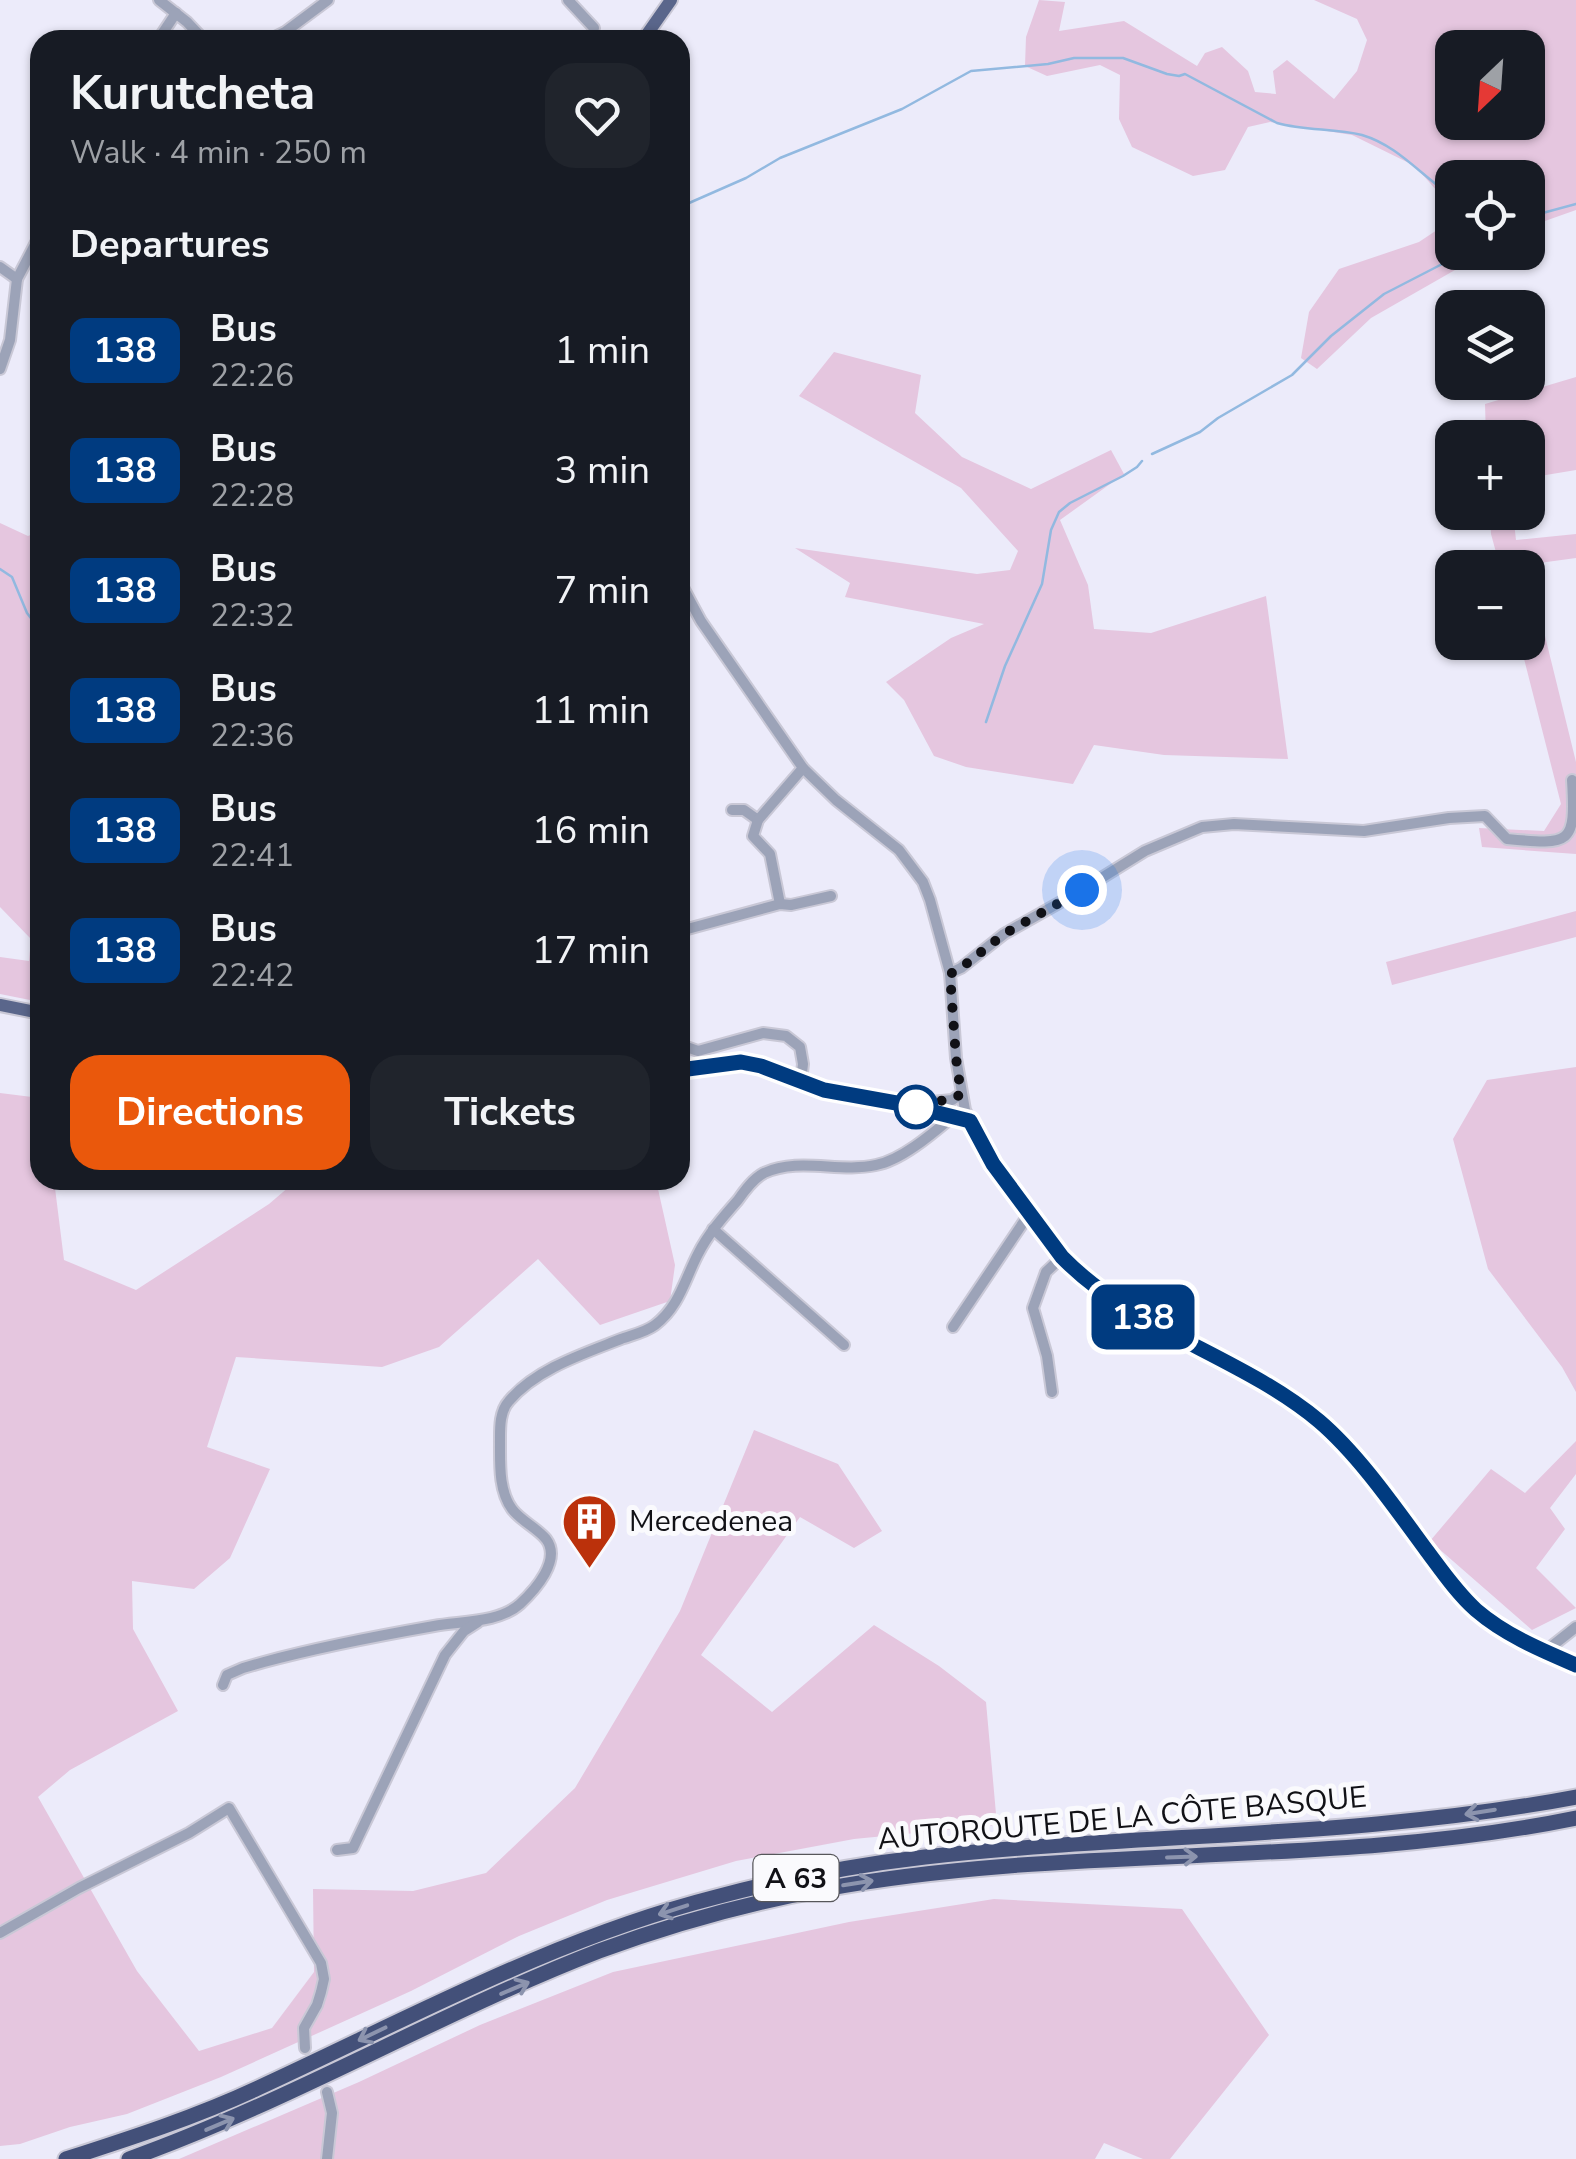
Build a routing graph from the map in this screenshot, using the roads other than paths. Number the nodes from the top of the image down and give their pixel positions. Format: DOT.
graph roads {
  1 [pos="159,0"];
  2 [pos="328,0"];
  3 [pos="568,0"];
  4 [pos="671,0"];
  5 [pos="176,13"];
  6 [pos="594,28"];
  7 [pos="165,30"];
  8 [pos="194,30"];
  9 [pos="288,30"];
  10 [pos="650,30"];
  11 [pos="30,254"];
  12 [pos="0,267"];
  13 [pos="17,279"];
  14 [pos="0,369"];
  15 [pos="690,601"];
  16 [pos="803,768"];
  17 [pos="1572,780"];
  18 [pos="732,810"];
  19 [pos="758,820"];
  20 [pos="832,896"];
  21 [pos="786,904"];
  22 [pos="794,919"];
  23 [pos="690,928"];
  24 [pos="950,974"];
  25 [pos="0,1005"];
  26 [pos="30,1011"];
  27 [pos="690,1048"];
  28 [pos="690,1069"];
  29 [pos="801,1081"];
  30 [pos="961,1094"];
  31 [pos="948,1101"];
  32 [pos="902,1104"];
  33 [pos="944,1114"];
  34 [pos="970,1121"];
  35 [pos="1029,1214"];
  36 [pos="713,1229"];
  37 [pos="1062,1257"];
  38 [pos="953,1327"];
  39 [pos="844,1345"];
  40 [pos="1052,1392"];
  41 [pos="483,1618"];
  42 [pos="1576,1627"];
  43 [pos="1548,1652"];
  44 [pos="1576,1665"];
  45 [pos="224,1685"];
  46 [pos="1576,1797"];
  47 [pos="1576,1818"];
  48 [pos="338,1850"];
  49 [pos="0,1934"];
  50 [pos="306,2048"];
  51 [pos="327,2092"];
  52 [pos="66,2159"];
  53 [pos="129,2159"];
  54 [pos="327,2159"];
  1 -- 5 [label="street"];
  2 -- 9 [label="street"];
  3 -- 6 [label="street"];
  4 -- 10 [label="main road"];
  5 -- 7 [label="street"];
  5 -- 8 [label="street"];
  11 -- 13 [label="street"];
  12 -- 13 [label="street"];
  13 -- 14 [label="street"];
  15 -- 16 [label="street"];
  16 -- 19 [label="street"];
  16 -- 24 [label="street"];
  17 -- 24 [label="street"];
  18 -- 19 [label="street"];
  19 -- 21 [label="street"];
  20 -- 21 [label="street"];
  21 -- 22 [label="street"];
  21 -- 23 [label="street"];
  24 -- 30 [label="street"];
  25 -- 26 [label="main road"];
  27 -- 29 [label="street"];
  28 -- 29 [label="street"];
  29 -- 32 [label="street"];
  30 -- 31 [label="street"];
  30 -- 34 [label="street"];
  31 -- 32 [label="street"];
  31 -- 33 [label="street"];
  32 -- 33 [label="street"];
  33 -- 34 [label="street"];
  33 -- 36 [label="street"];
  34 -- 35 [label="street"];
  35 -- 37 [label="street"];
  35 -- 38 [label="street"];
  36 -- 39 [label="street"];
  36 -- 41 [label="street"];
  37 -- 40 [label="street"];
  37 -- 43 [label="street"];
  41 -- 45 [label="street"];
  41 -- 48 [label="street"];
  42 -- 43 [label="street"];
  43 -- 44 [label="street"];
  46 -- 52 [label="highway, AUTOROUTE DE LA CÔTE BASQUE / A 63, one-way"];
  53 -- 47 [label="highway, AUTOROUTE DE LA CÔTE BASQUE / A 63, one-way"];
  49 -- 50 [label="street"];
  51 -- 54 [label="street"];
}
